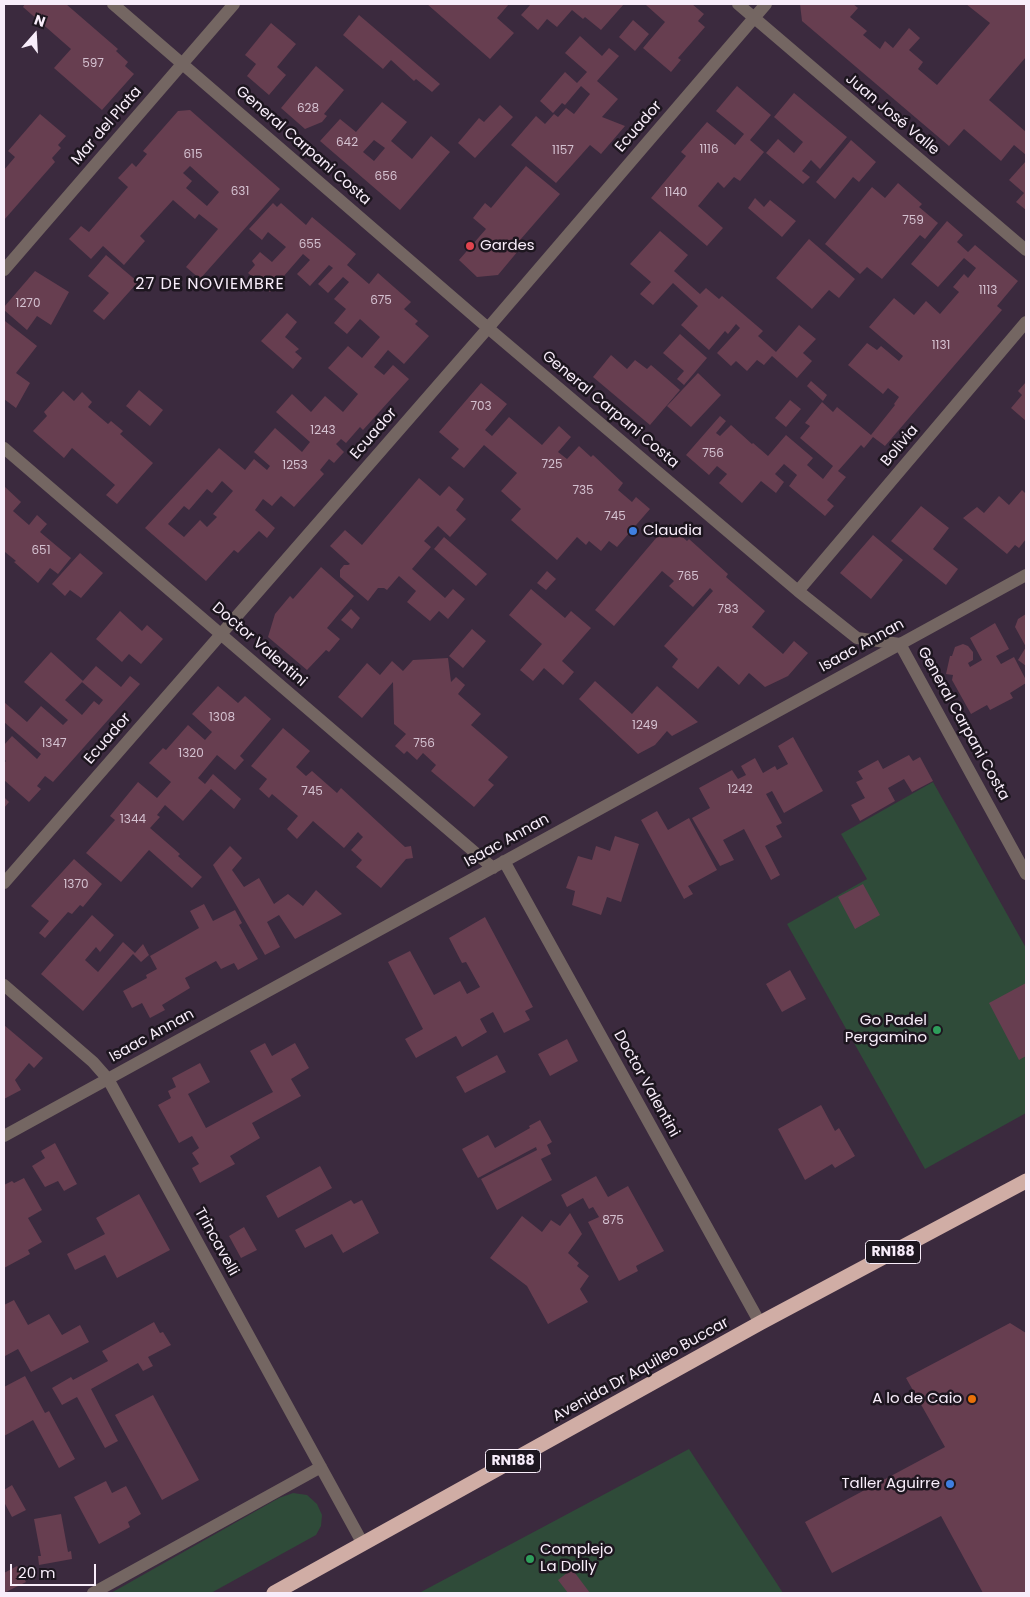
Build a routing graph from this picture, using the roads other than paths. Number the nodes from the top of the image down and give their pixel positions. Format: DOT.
graph roads {
  1 [pos="113,4"];
  2 [pos="234,4"];
  3 [pos="738,4"];
  4 [pos="766,4"];
  5 [pos="754,18"];
  6 [pos="182,64"];
  7 [pos="1026,250"];
  8 [pos="4,270"];
  9 [pos="1026,322"];
  10 [pos="488,328"];
  11 [pos="4,448"];
  12 [pos="1026,575"];
  13 [pos="798,590"];
  14 [pos="221,634"];
  15 [pos="900,644"];
  16 [pos="498,864"];
  17 [pos="1026,874"];
  18 [pos="4,883"];
  19 [pos="4,985"];
  20 [pos="108,1079"];
  21 [pos="4,1136"];
  22 [pos="1026,1181"];
  23 [pos="760,1323"];
  24 [pos="321,1467"];
  25 [pos="363,1544"];
  26 [pos="94,1593"];
  27 [pos="274,1593"];
  1 -- 6 [label="street, General Carpani Costa"];
  2 -- 6 [label="street, Mar del Plata"];
  3 -- 5 [label="street, Juan José Valle"];
  4 -- 5 [label="street, Ecuador"];
  5 -- 7 [label="street, Juan José Valle"];
  5 -- 10 [label="street, Ecuador"];
  6 -- 8 [label="street, Mar del Plata"];
  6 -- 10 [label="street, General Carpani Costa"];
  9 -- 13 [label="street, Bolivia"];
  10 -- 13 [label="street, General Carpani Costa"];
  10 -- 14 [label="street, Ecuador"];
  11 -- 14 [label="street, Doctor Valentini"];
  12 -- 15 [label="street, Isaac Annan"];
  13 -- 15 [label="street, General Carpani Costa"];
  14 -- 16 [label="street, Doctor Valentini"];
  14 -- 18 [label="street, Ecuador"];
  15 -- 16 [label="street, Isaac Annan"];
  15 -- 17 [label="street, General Carpani Costa"];
  16 -- 20 [label="street, Isaac Annan"];
  16 -- 23 [label="street, Doctor Valentini"];
  19 -- 20 [label="street, Trincavelli"];
  20 -- 21 [label="street, Isaac Annan"];
  20 -- 24 [label="street, Trincavelli"];
  22 -- 23 [label="highway, Avenida Dr Aquileo Buccar / RN188"];
  23 -- 25 [label="highway, Avenida Dr Aquileo Buccar / RN188"];
  24 -- 25 [label="street, Trincavelli"];
  24 -- 26 [label="street"];
  25 -- 27 [label="highway, Avenida Dr Aquileo Buccar / RN188"];
}
